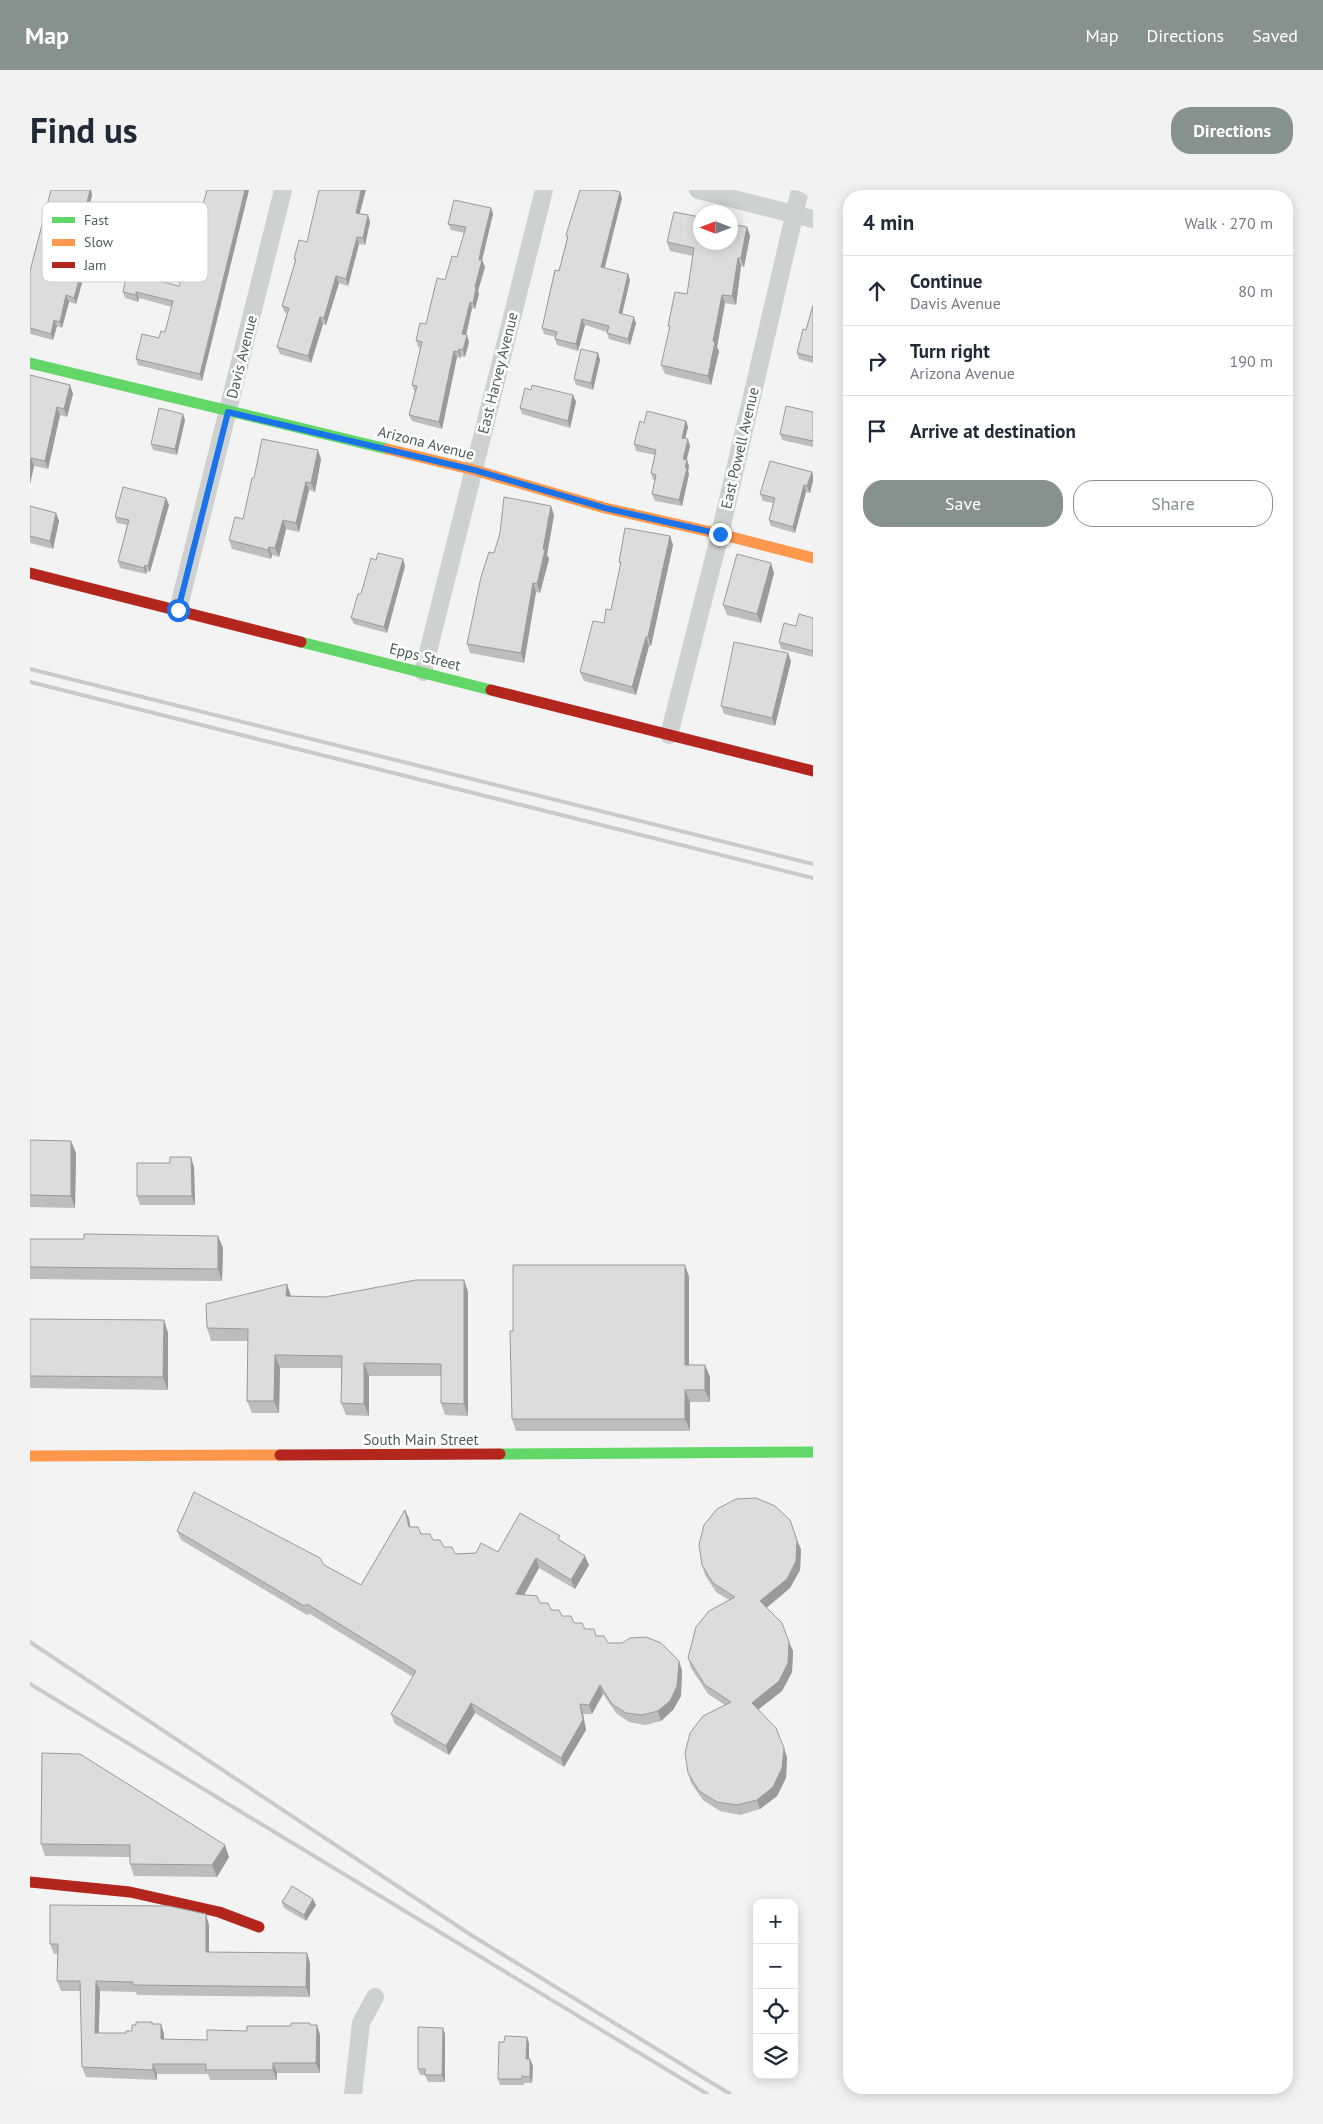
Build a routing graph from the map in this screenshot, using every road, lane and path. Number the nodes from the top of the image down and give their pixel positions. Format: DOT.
graph roads {
  1 [pos="283,190"];
  2 [pos="544,190"];
  3 [pos="698,190"];
  4 [pos="800,190"];
  5 [pos="793,214"];
  6 [pos="813,219"];
  7 [pos="30,363"];
  8 [pos="228,412"];
  9 [pos="474,470"];
  10 [pos="720,534"];
  11 [pos="813,558"];
  12 [pos="30,572"];
  13 [pos="178,610"];
  14 [pos="423,672"];
  15 [pos="669,735"];
  16 [pos="813,771"];
  17 [pos="813,1452"];
  18 [pos="30,1456"];
  19 [pos="30,1882"];
  20 [pos="258,1927"];
  21 [pos="375,1997"];
  22 [pos="353,2094"];
  1 -- 8 [label="street, Davis Avenue"];
  2 -- 9 [label="street, East Harvey Avenue"];
  3 -- 5 [label="street"];
  4 -- 5 [label="street, East Powell Avenue"];
  5 -- 6 [label="street"];
  5 -- 10 [label="street, East Powell Avenue"];
  7 -- 8 [label="street, Arizona Avenue"];
  8 -- 9 [label="street, Arizona Avenue"];
  8 -- 13 [label="street, Davis Avenue"];
  9 -- 10 [label="street, Arizona Avenue"];
  9 -- 14 [label="street, East Harvey Avenue"];
  10 -- 11 [label="street, Arizona Avenue"];
  10 -- 15 [label="street, East Powell Avenue"];
  12 -- 13 [label="street, Epps Street"];
  13 -- 14 [label="street, Epps Street"];
  14 -- 15 [label="street, Epps Street"];
  15 -- 16 [label="street, Epps Street"];
  17 -- 18 [label="street, South Main Street"];
  19 -- 20 [label="street"];
  21 -- 22 [label="street"];
}
